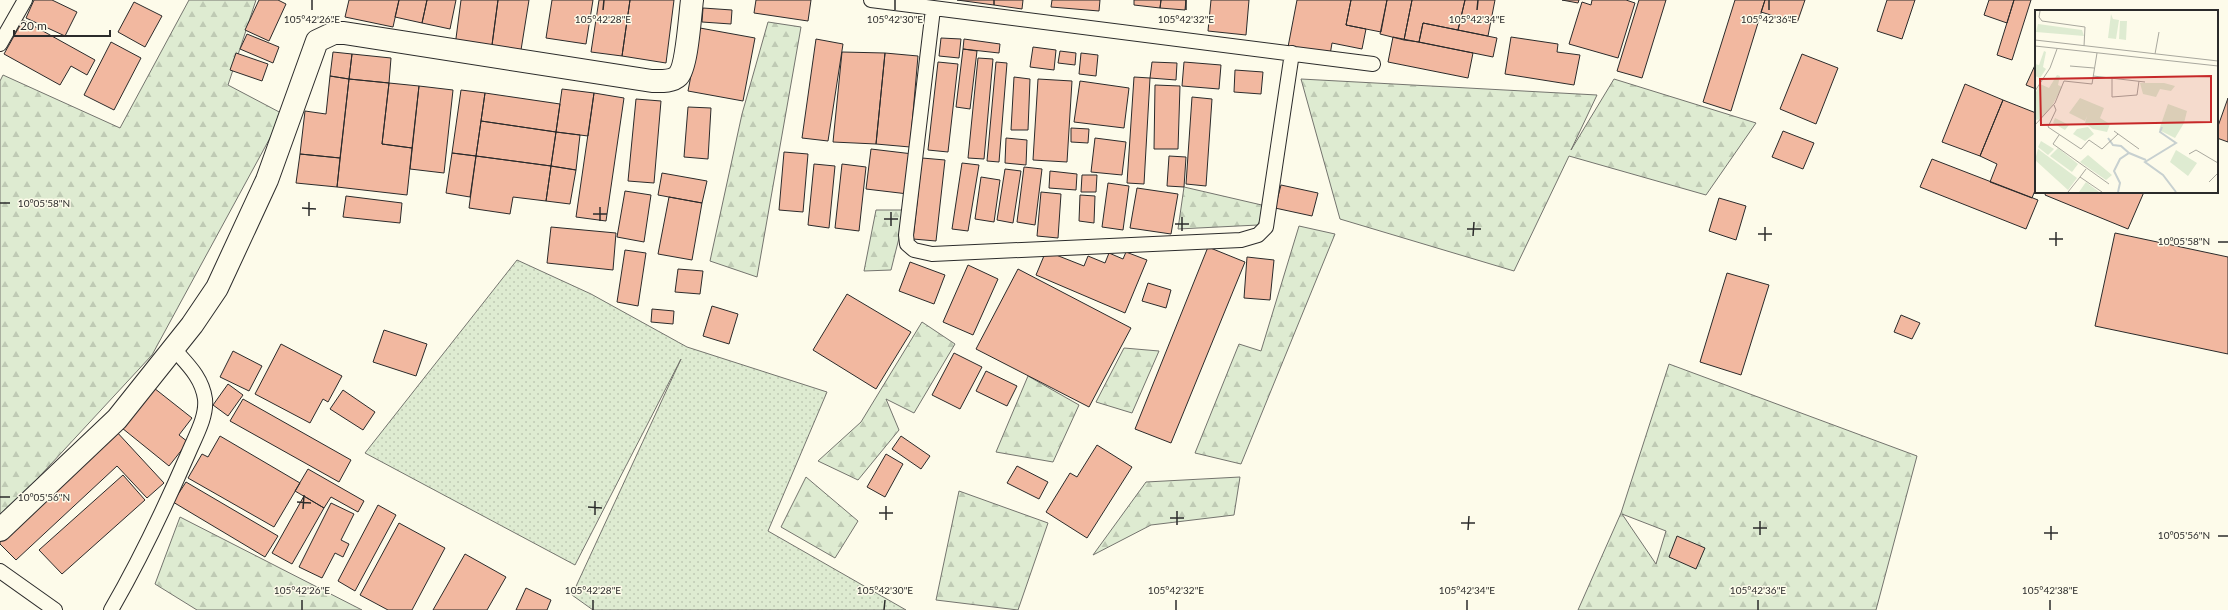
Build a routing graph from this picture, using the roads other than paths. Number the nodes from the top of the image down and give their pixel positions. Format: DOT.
graph roads {
  1 [pos="25,0"];
  2 [pos="692,0"];
  3 [pos="871,0"];
  4 [pos="934,9"];
  5 [pos="0,44"];
  6 [pos="1292,53"];
  7 [pos="1373,64"];
  8 [pos="173,348"];
  9 [pos="0,530"];
  10 [pos="0,571"];
  11 [pos="55,610"];
  12 [pos="112,610"];
  1 -- 5 [label="lane"];
  2 -- 8 [label="street"];
  3 -- 4 [label="lane"];
  4 -- 6 [label="lane"];
  4 -- 6 [label="lane"];
  6 -- 7 [label="lane"];
  8 -- 9 [label="street"];
  8 -- 12 [label="lane"];
  10 -- 11 [label="lane"];
}
